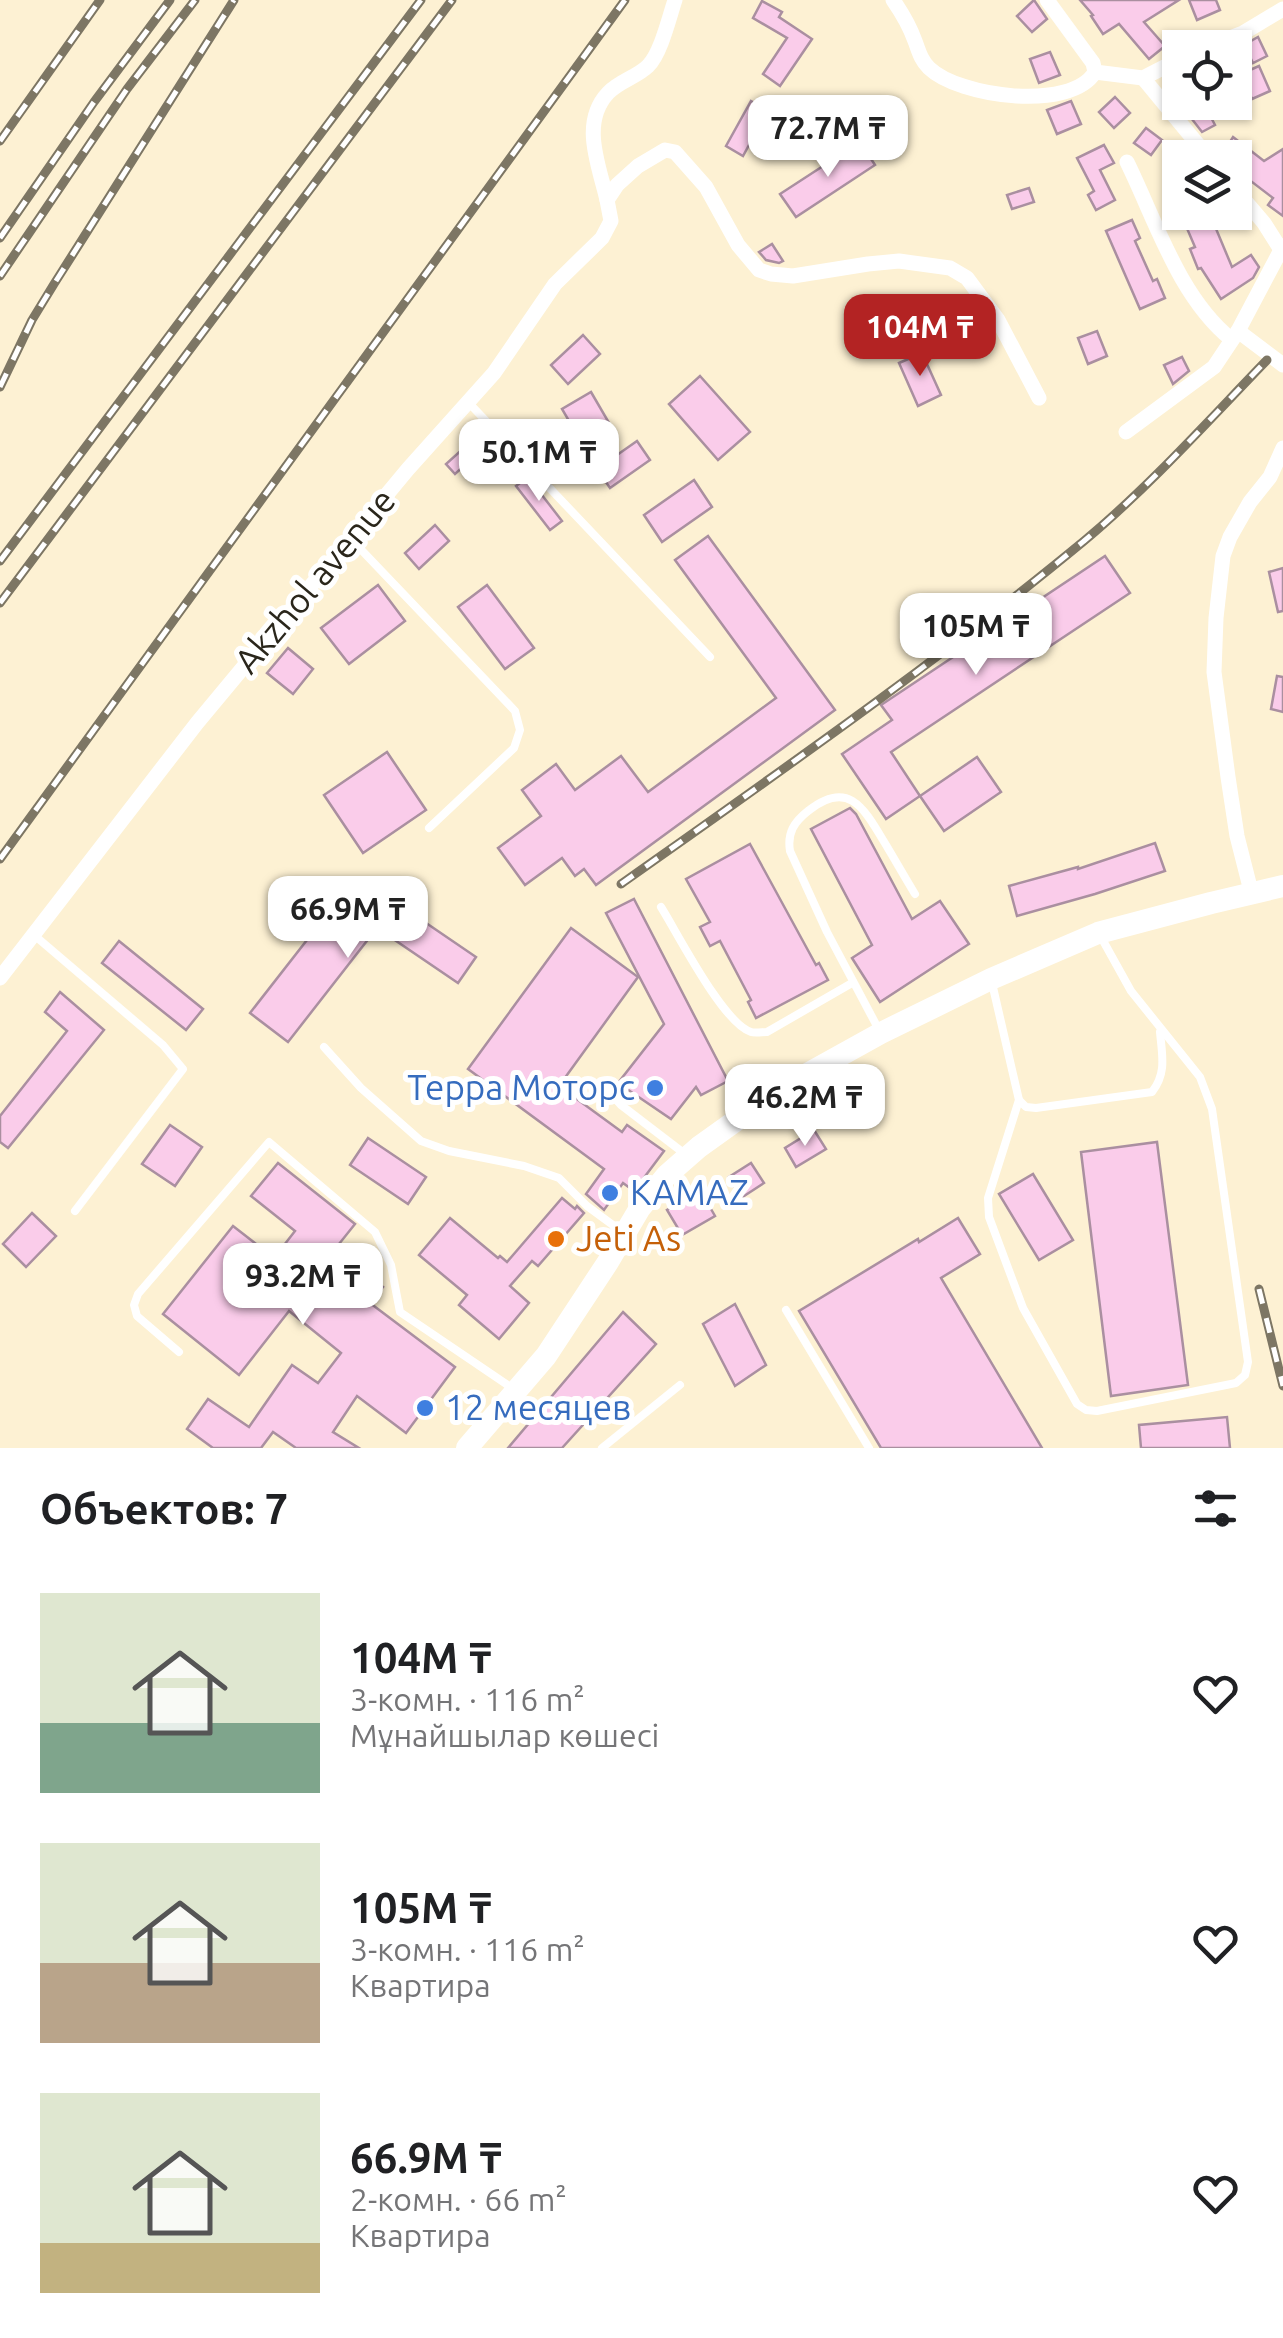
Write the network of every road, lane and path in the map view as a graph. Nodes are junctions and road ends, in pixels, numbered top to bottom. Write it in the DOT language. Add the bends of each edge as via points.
graph roads {
  1 [pos="675,0"];
  2 [pos="894,0"];
  3 [pos="1047,0"];
  4 [pos="1283,9"];
  5 [pos="1248,30"];
  6 [pos="1162,68"];
  7 [pos="1095,72"];
  8 [pos="1143,78"];
  9 [pos="1194,140"];
  10 [pos="1127,162"];
  11 [pos="607,200"];
  12 [pos="1252,209"];
  13 [pos="1282,248"];
  14 [pos="1235,335"];
  15 [pos="1283,365"];
  16 [pos="1039,398"];
  17 [pos="468,402"];
  18 [pos="1126,432"];
  19 [pos="1283,448"];
  20 [pos="350,538"];
  21 [pos="710,657"];
  22 [pos="429,828"];
  23 [pos="1273,892"];
  24 [pos="914,894"];
  25 [pos="661,906"];
  26 [pos="1098,933"];
  27 [pos="34,935"];
  28 [pos="0,978"];
  29 [pos="991,978"];
  30 [pos="852,984"];
  31 [pos="1160,1028"];
  32 [pos="881,1034"];
  33 [pos="324,1047"];
  34 [pos="605,1087"];
  35 [pos="1019,1100"];
  36 [pos="688,1156"];
  37 [pos="75,1212"];
  38 [pos="624,1234"];
  39 [pos="786,1310"];
  40 [pos="179,1352"];
  41 [pos="680,1386"];
  42 [pos="516,1390"];
  43 [pos="467,1448"];
  44 [pos="602,1448"];
  45 [pos="869,1448"];
  1 -- 11 [label="street" via="647,67 607,94 596,114 592,137"];
  2 -- 7 [label="street" via="920,58 948,80 1012,97 1069,90"];
  3 -- 7 [label="street"];
  4 -- 5 [label="street"];
  6 -- 8 [label="street"];
  7 -- 8 [label="street"];
  8 -- 9 [label="street"];
  10 -- 14 [label="street" via="1184,282 1216,326"];
  11 -- 16 [label="street, Akzhol avenue" via="638,166 665,150 675,152 706,187 759,270 814,274 899,262 950,268 967,278 998,320"];
  11 -- 17 [label="street, Akzhol avenue" via="611,221 602,238 555,284"];
  12 -- 13 [label="street"];
  13 -- 14 [label="street"];
  14 -- 15 [label="street"];
  14 -- 18 [label="street" via="1214,367"];
  17 -- 20 [label="street, Akzhol avenue"];
  17 -- 21 [label="lane"];
  19 -- 23 [label="street" via="1223,556 1214,672 1236,836"];
  20 -- 22 [label="lane" via="516,710 520,730 514,748"];
  20 -- 27 [label="street, Akzhol avenue"];
  23 -- 26 [label="main road"];
  24 -- 30 [label="lane" via="866,810 851,799 823,799 791,829 790,850"];
  25 -- 30 [label="lane" via="724,1010 752,1032 767,1032"];
  26 -- 29 [label="main road"];
  26 -- 31 [label="lane"];
  27 -- 28 [label="street, Akzhol avenue"];
  27 -- 37 [label="lane" via="163,1045 182,1069"];
  29 -- 32 [label="main road"];
  29 -- 35 [label="lane"];
  30 -- 32 [label="lane"];
  31 -- 35 [label="lane" via="1163,1071 1152,1092 1036,1108"];
  31 -- 35 [label="lane" via="1200,1078 1212,1109 1248,1362 1236,1383 1097,1412 1078,1404 1023,1308 990,1216 988,1198"];
  32 -- 36 [label="main road" via="780,1089"];
  33 -- 38 [label="lane" via="421,1141 559,1178"];
  34 -- 36 [label="lane"];
  36 -- 38 [label="main road"];
  38 -- 42 [label="main road" via="546,1356"];
  39 -- 45 [label="lane"];
  40 -- 42 [label="lane" via="137,1316 138,1294 269,1142 375,1232 391,1264 400,1312"];
  41 -- 44 [label="lane"];
  42 -- 43 [label="main road"];
}
